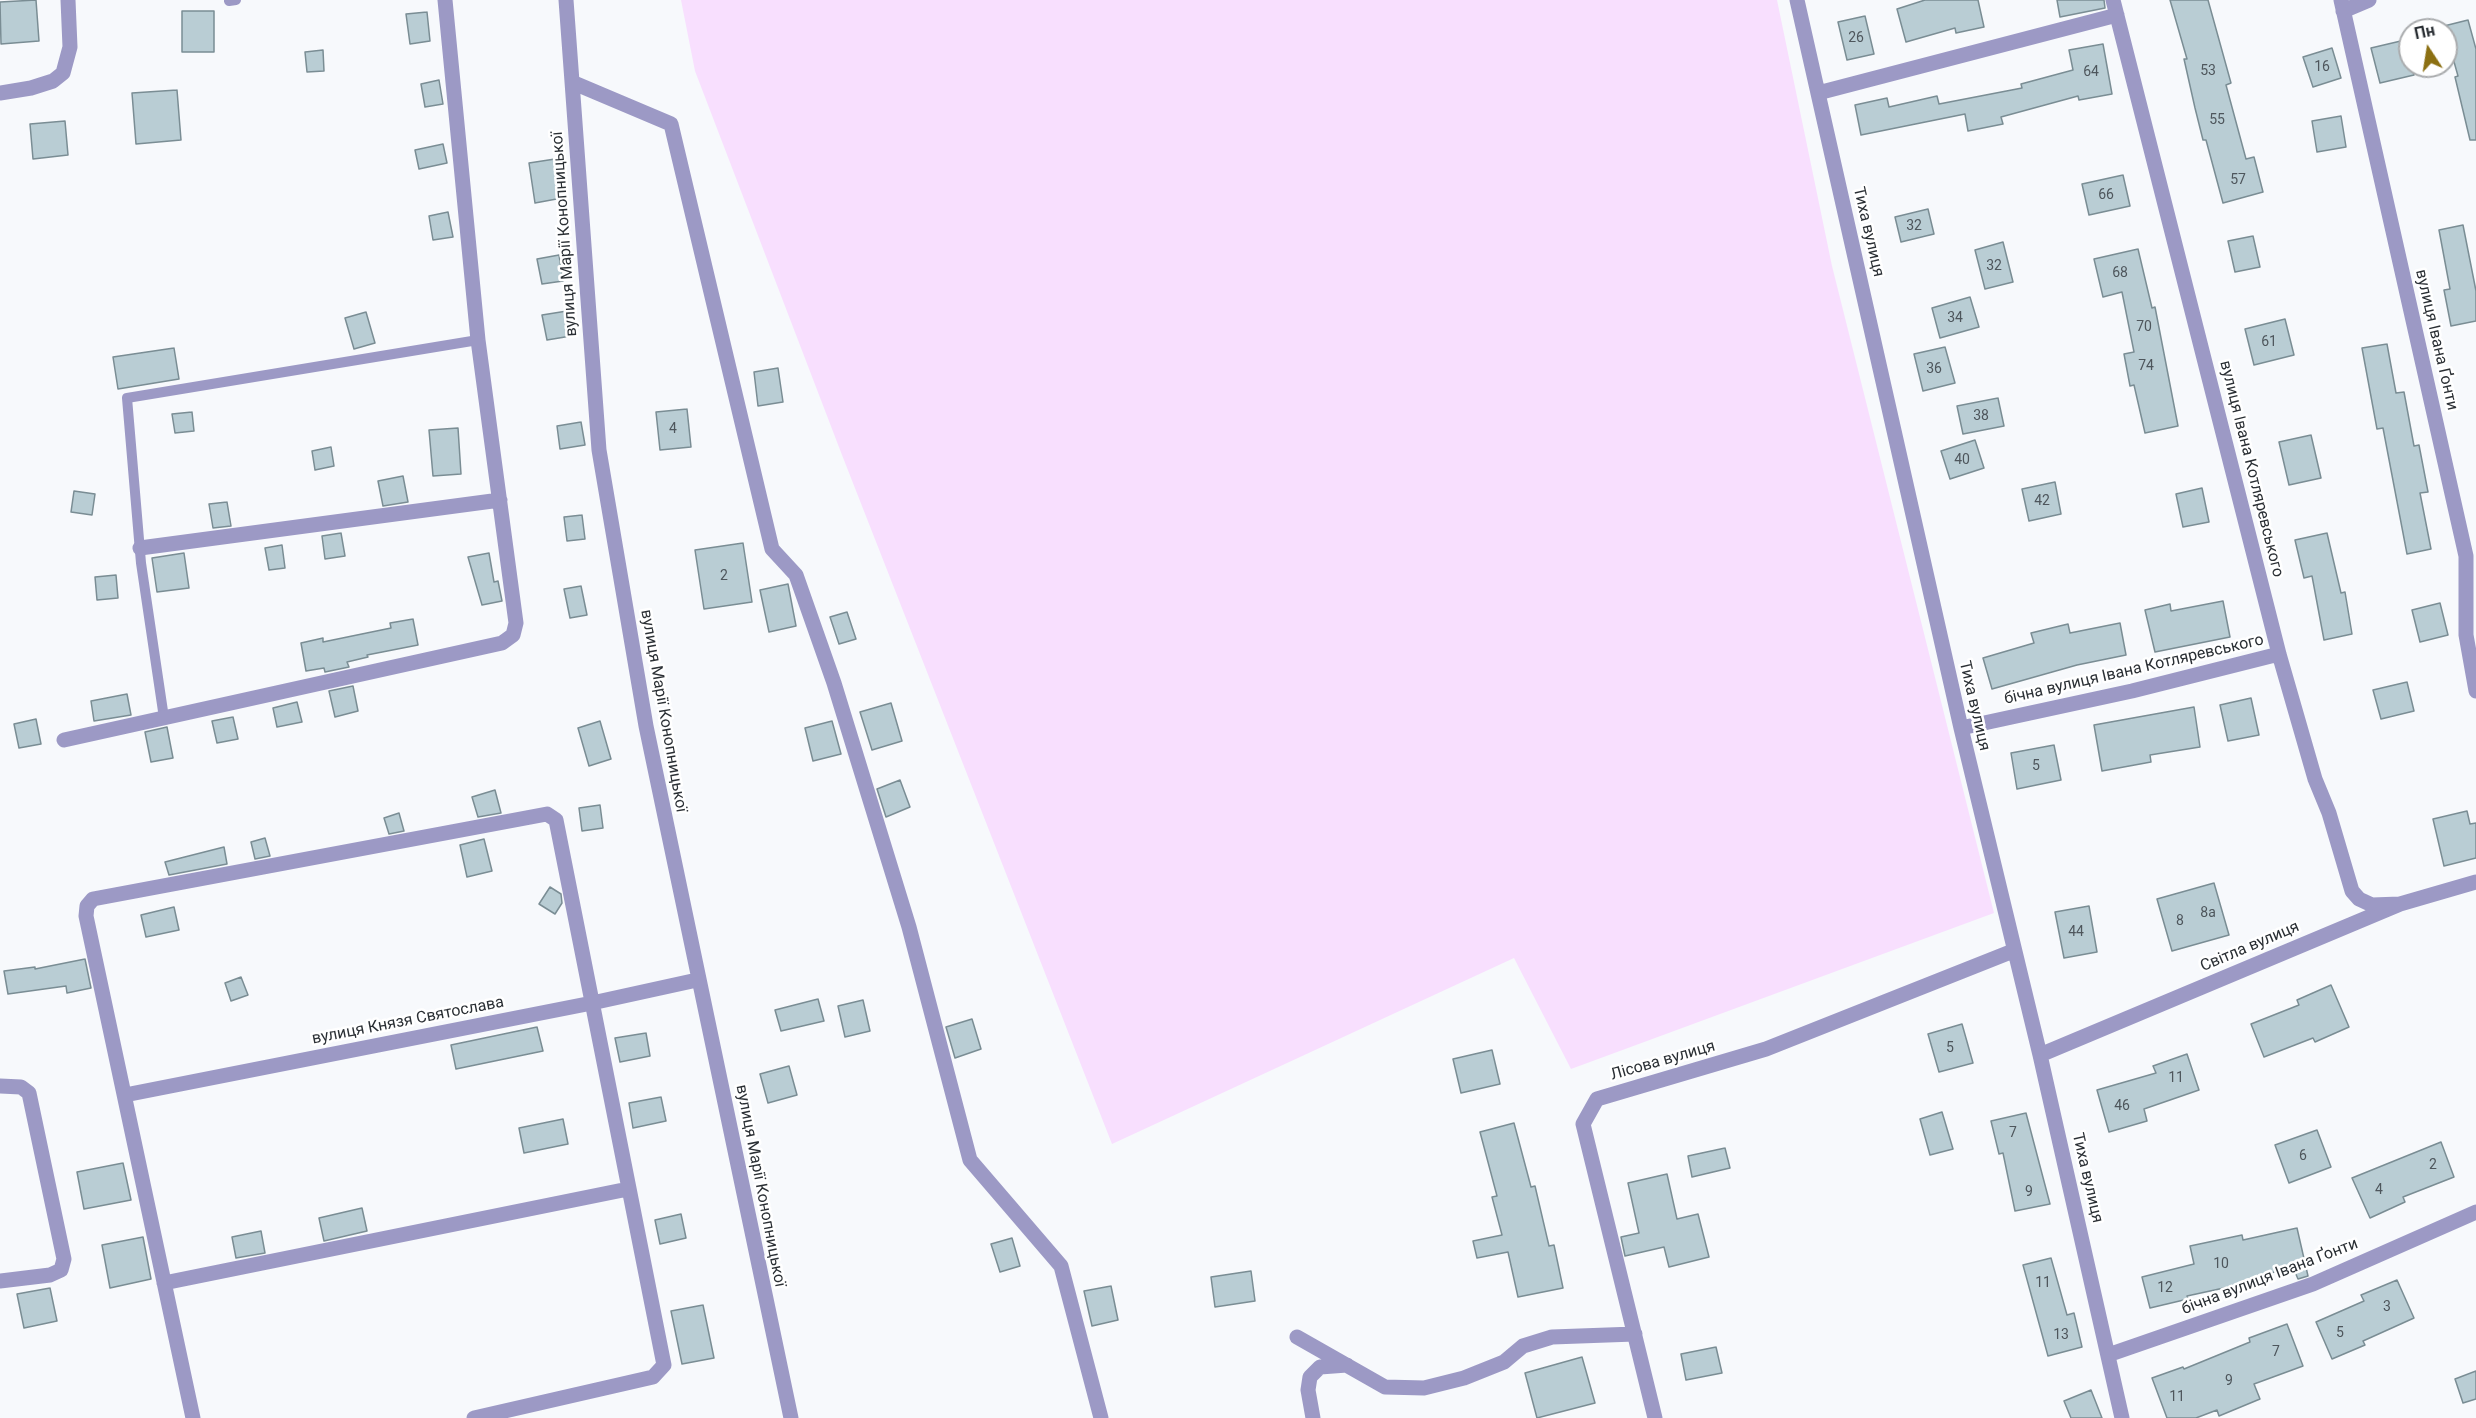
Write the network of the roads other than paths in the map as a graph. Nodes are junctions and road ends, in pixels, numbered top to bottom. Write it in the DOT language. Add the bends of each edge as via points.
graph roads {
  1 [pos="68,0"];
  2 [pos="445,0"];
  3 [pos="566,0"];
  4 [pos="1797,0"];
  5 [pos="2369,0"];
  6 [pos="2342,6"];
  7 [pos="2115,8"];
  8 [pos="574,83"];
  9 [pos="0,93"];
  10 [pos="1818,93"];
  11 [pos="478,340"];
  12 [pos="500,500"];
  13 [pos="140,548"];
  14 [pos="2279,654"];
  15 [pos="2476,691"];
  16 [pos="164,718"];
  17 [pos="1961,728"];
  18 [pos="64,740"];
  19 [pos="2476,882"];
  20 [pos="2400,904"];
  21 [pos="2013,951"];
  22 [pos="697,980"];
  23 [pos="592,1003"];
  24 [pos="2040,1055"];
  25 [pos="0,1086"];
  26 [pos="125,1095"];
  27 [pos="628,1189"];
  28 [pos="2476,1212"];
  29 [pos="0,1281"];
  30 [pos="164,1283"];
  31 [pos="1635,1334"];
  32 [pos="1297,1337"];
  33 [pos="2108,1355"];
  34 [pos="1347,1365"];
  35 [pos="193,1418"];
  36 [pos="474,1418"];
  37 [pos="790,1418"];
  38 [pos="1101,1418"];
  39 [pos="1313,1418"];
  40 [pos="1655,1418"];
  41 [pos="2122,1418"];
  1 -- 9 [label="street" via="70,47 63,73 31,88"];
  2 -- 11 [label="street"];
  3 -- 8 [label="street, вулиця Марії Конопницької"];
  4 -- 10 [label="street, Тиха вулиця"];
  5 -- 6 [label="street"];
  6 -- 15 [label="street, вулиця Івана Ґонти" via="2466,556 2466,635"];
  7 -- 10 [label="street"];
  7 -- 14 [label="street, вулиця Івана Котляревського"];
  8 -- 22 [label="street, вулиця Марії Конопницької" via="599,450 646,726"];
  8 -- 38 [label="street" via="671,124 772,549 796,575 834,683 909,927 970,1160 1061,1266"];
  10 -- 17 [label="street, Тиха вулиця"];
  11 -- 12 [label="street"];
  11 -- 13 [label="lane" via="127,398"];
  12 -- 13 [label="street"];
  12 -- 16 [label="street" via="516,623 507,640"];
  13 -- 16 [label="lane"];
  14 -- 17 [label="street, бічна вулиця Івана Котляревського"];
  14 -- 20 [label="street, вулиця Івана Котляревського" via="2352,891 2372,905"];
  16 -- 18 [label="street"];
  17 -- 21 [label="street, Тиха вулиця"];
  19 -- 20 [label="street, Світла вулиця"];
  20 -- 24 [label="street, Світла вулиця"];
  21 -- 24 [label="street, Тиха вулиця"];
  21 -- 31 [label="street, Лісова вулиця" via="1766,1049 1597,1099 1583,1124"];
  22 -- 23 [label="street, вулиця Князя Святослава"];
  22 -- 37 [label="street, вулиця Марії Конопницької"];
  23 -- 26 [label="street, вулиця Князя Святослава"];
  23 -- 26 [label="street" via="556,820 547,814 93,899 86,916"];
  23 -- 27 [label="street"];
  24 -- 33 [label="street, Тиха вулиця"];
  25 -- 29 [label="street" via="21,1087 29,1093 64,1259 61,1270 50,1275"];
  26 -- 30 [label="street"];
  27 -- 30 [label="street"];
  27 -- 36 [label="street" via="664,1365 660,1372 653,1377"];
  28 -- 33 [label="street, бічна вулиця Івана Ґонти" via="2313,1284"];
  30 -- 35 [label="street"];
  31 -- 34 [label="street" via="1552,1337 1523,1346 1504,1362 1464,1378 1424,1388 1385,1387"];
  31 -- 40 [label="street, Лісова вулиця"];
  32 -- 34 [label="street"];
  33 -- 41 [label="street, Тиха вулиця"];
  34 -- 39 [label="street" via="1320,1367 1310,1377"];
}
